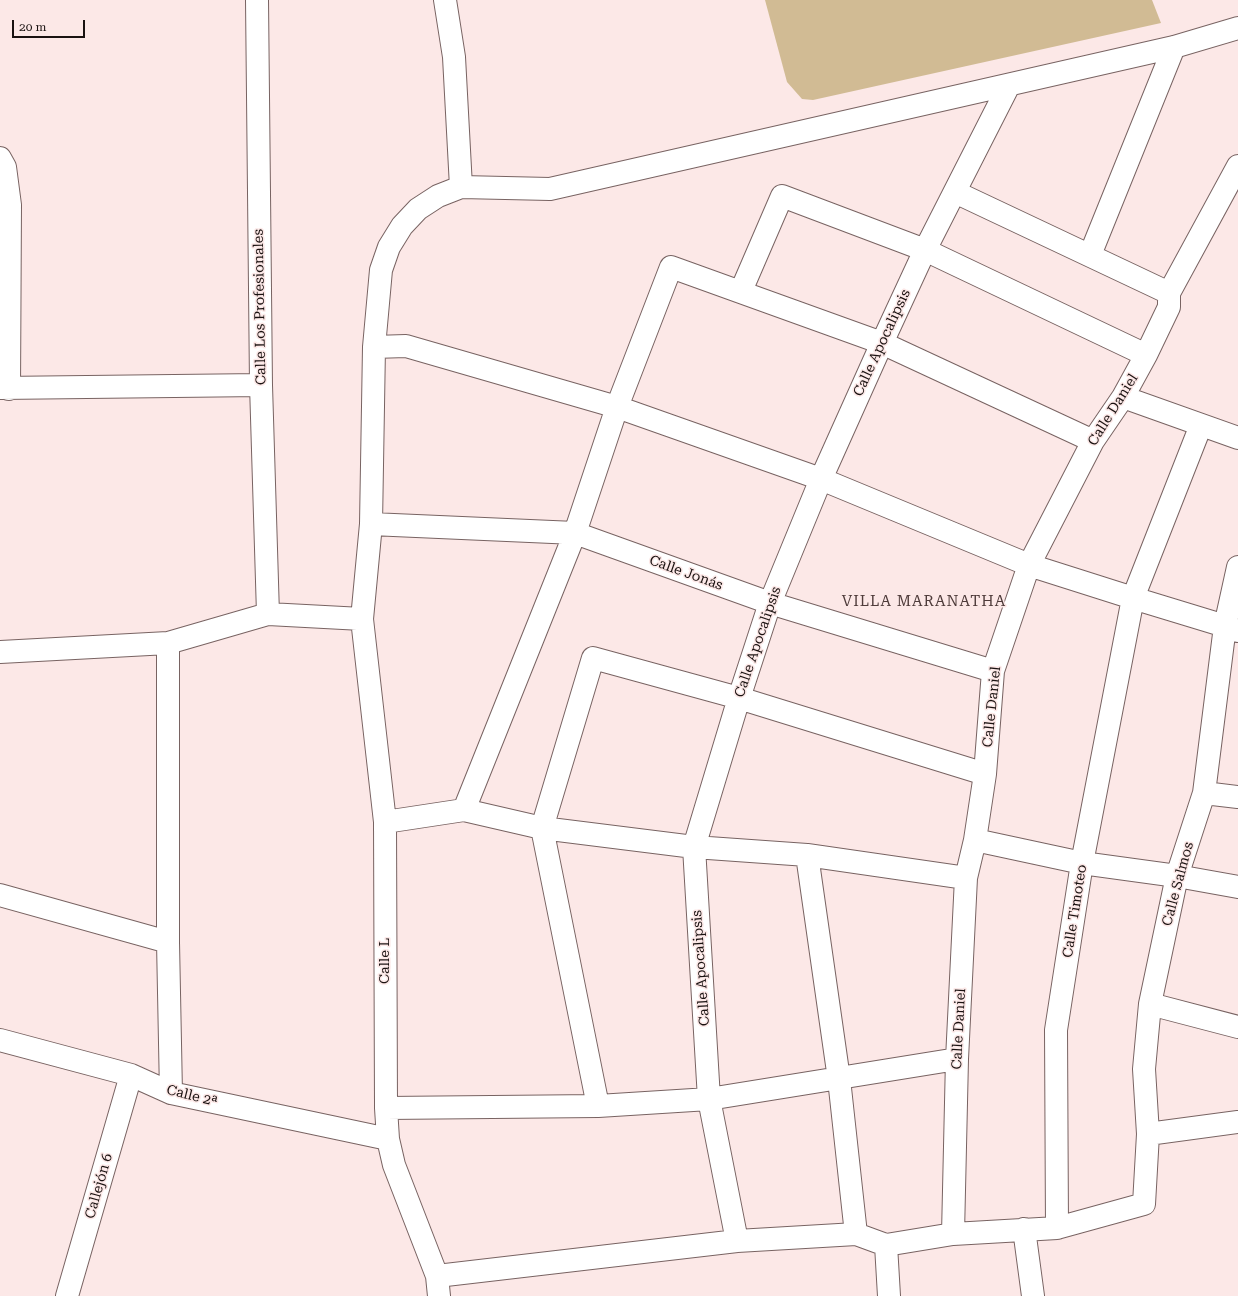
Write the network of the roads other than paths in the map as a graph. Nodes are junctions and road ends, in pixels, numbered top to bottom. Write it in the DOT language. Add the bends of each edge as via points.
graph roads {
  1 [pos="257,0"];
  2 [pos="445,0"];
  3 [pos="1238,28"];
  4 [pos="1174,47"];
  5 [pos="1009,85"];
  6 [pos="0,158"];
  7 [pos="1238,166"];
  8 [pos="460,187"];
  9 [pos="955,192"];
  10 [pos="925,250"];
  11 [pos="1090,255"];
  12 [pos="741,291"];
  13 [pos="1169,292"];
  14 [pos="882,343"];
  15 [pos="374,347"];
  16 [pos="1146,355"];
  17 [pos="261,385"];
  18 [pos="4,388"];
  19 [pos="1123,397"];
  20 [pos="617,407"];
  21 [pos="1201,425"];
  22 [pos="1238,438"];
  23 [pos="1093,442"];
  24 [pos="821,479"];
  25 [pos="371,524"];
  26 [pos="575,533"];
  27 [pos="1029,564"];
  28 [pos="1238,567"];
  29 [pos="1132,598"];
  30 [pos="770,603"];
  31 [pos="268,614"];
  32 [pos="362,619"];
  33 [pos="1232,628"];
  34 [pos="168,643"];
  35 [pos="0,652"];
  36 [pos="993,672"];
  37 [pos="739,698"];
  38 [pos="985,774"];
  39 [pos="1204,792"];
  40 [pos="1238,797"];
  41 [pos="464,810"];
  42 [pos="385,822"];
  43 [pos="542,828"];
  44 [pos="975,840"];
  45 [pos="694,847"];
  46 [pos="807,855"];
  47 [pos="1082,863"];
  48 [pos="1177,876"];
  49 [pos="966,878"];
  50 [pos="1238,887"];
  51 [pos="0,895"];
  52 [pos="168,942"];
  53 [pos="1150,1004"];
  54 [pos="1238,1027"];
  55 [pos="0,1040"];
  56 [pos="957,1059"];
  57 [pos="131,1075"];
  58 [pos="839,1079"];
  59 [pos="171,1093"];
  60 [pos="709,1099"];
  61 [pos="598,1106"];
  62 [pos="386,1108"];
  63 [pos="1238,1122"];
  64 [pos="1148,1134"];
  65 [pos="388,1139"];
  66 [pos="1057,1228"];
  67 [pos="1024,1230"];
  68 [pos="856,1234"];
  69 [pos="953,1234"];
  70 [pos="737,1241"];
  71 [pos="886,1245"];
  72 [pos="438,1286"];
  73 [pos="67,1296"];
  74 [pos="890,1296"];
  75 [pos="1033,1296"];
  1 -- 17 [label="street, Calle Los Profesionales"];
  2 -- 8 [label="street" via="454,57"];
  3 -- 4 [label="street"];
  4 -- 5 [label="street"];
  4 -- 11 [label="street"];
  5 -- 8 [label="street" via="550,190"];
  5 -- 9 [label="street, Calle Apocalipsis"];
  6 -- 18 [label="street" via="5,167 10,205"];
  7 -- 13 [label="street, Calle Daniel"];
  8 -- 15 [label="street, Calle L" via="438,196 418,209 402,226 389,247 381,270"];
  9 -- 10 [label="street, Calle Apocalipsis"];
  9 -- 11 [label="street"];
  10 -- 12 [label="street" via="782,196"];
  10 -- 14 [label="street, Calle Apocalipsis"];
  10 -- 16 [label="street"];
  11 -- 13 [label="street"];
  12 -- 14 [label="street"];
  12 -- 20 [label="street" via="671,266"];
  13 -- 16 [label="street, Calle Daniel" via="1169,307"];
  14 -- 23 [label="street"];
  14 -- 24 [label="street, Calle Apocalipsis"];
  15 -- 20 [label="street" via="406,346"];
  15 -- 25 [label="street, Calle L"];
  16 -- 19 [label="street, Calle Daniel"];
  17 -- 18 [label="street"];
  17 -- 31 [label="street, Calle Los Profesionales"];
  19 -- 21 [label="street"];
  19 -- 23 [label="street, Calle Daniel"];
  20 -- 24 [label="street"];
  20 -- 26 [label="street"];
  21 -- 22 [label="street"];
  21 -- 29 [label="street, Calle Timoteo"];
  23 -- 27 [label="street, Calle Daniel"];
  24 -- 27 [label="street"];
  24 -- 30 [label="street, Calle Apocalipsis"];
  25 -- 26 [label="street, Calle Jonás"];
  25 -- 32 [label="street, Calle L"];
  26 -- 30 [label="street, Calle Jonás"];
  26 -- 41 [label="street"];
  27 -- 29 [label="street"];
  27 -- 36 [label="street, Calle Daniel"];
  28 -- 33 [label="street, Calle Salmos"];
  29 -- 33 [label="street"];
  29 -- 47 [label="street, Calle Timoteo"];
  30 -- 36 [label="street, Calle Jonás"];
  30 -- 37 [label="street, Calle Apocalipsis"];
  31 -- 32 [label="street"];
  31 -- 34 [label="street"];
  32 -- 42 [label="street, Calle L"];
  33 -- 39 [label="street, Calle Salmos"];
  34 -- 35 [label="street"];
  34 -- 52 [label="street"];
  36 -- 38 [label="street, Calle Daniel"];
  37 -- 38 [label="street"];
  37 -- 43 [label="street" via="594,658"];
  37 -- 45 [label="street, Calle Apocalipsis"];
  38 -- 44 [label="street, Calle Daniel"];
  39 -- 40 [label="street"];
  39 -- 48 [label="street, Calle Salmos"];
  41 -- 42 [label="street"];
  41 -- 43 [label="street"];
  42 -- 62 [label="street, Calle L"];
  43 -- 45 [label="street"];
  43 -- 61 [label="street"];
  44 -- 47 [label="street"];
  44 -- 49 [label="street, Calle Daniel"];
  45 -- 46 [label="street"];
  45 -- 60 [label="street, Calle Apocalipsis"];
  46 -- 49 [label="street"];
  46 -- 58 [label="street"];
  47 -- 48 [label="street"];
  47 -- 66 [label="street, Calle Timoteo" via="1056,1030"];
  48 -- 50 [label="street"];
  48 -- 53 [label="street, Calle Salmos"];
  49 -- 56 [label="street, Calle Daniel"];
  51 -- 52 [label="street"];
  52 -- 59 [label="street"];
  53 -- 54 [label="street"];
  53 -- 64 [label="street, Calle Salmos" via="1144,1069"];
  55 -- 57 [label="street, Calle 2ª"];
  56 -- 58 [label="street"];
  56 -- 69 [label="street, Calle Daniel"];
  57 -- 59 [label="street, Calle 2ª"];
  57 -- 73 [label="street, Callejón 6"];
  58 -- 60 [label="street"];
  58 -- 68 [label="street"];
  59 -- 65 [label="street, Calle 2ª"];
  60 -- 61 [label="street"];
  60 -- 70 [label="street, Calle Apocalipsis"];
  61 -- 62 [label="street"];
  62 -- 65 [label="street, Calle L"];
  63 -- 64 [label="street"];
  64 -- 66 [label="street, Calle Salmos" via="1144,1204"];
  65 -- 72 [label="street, Calle L" via="394,1165"];
  66 -- 67 [label="street"];
  67 -- 69 [label="street"];
  67 -- 75 [label="street"];
  68 -- 70 [label="street"];
  68 -- 71 [label="street"];
  69 -- 71 [label="street"];
  70 -- 72 [label="street"];
  71 -- 74 [label="street"];
}
